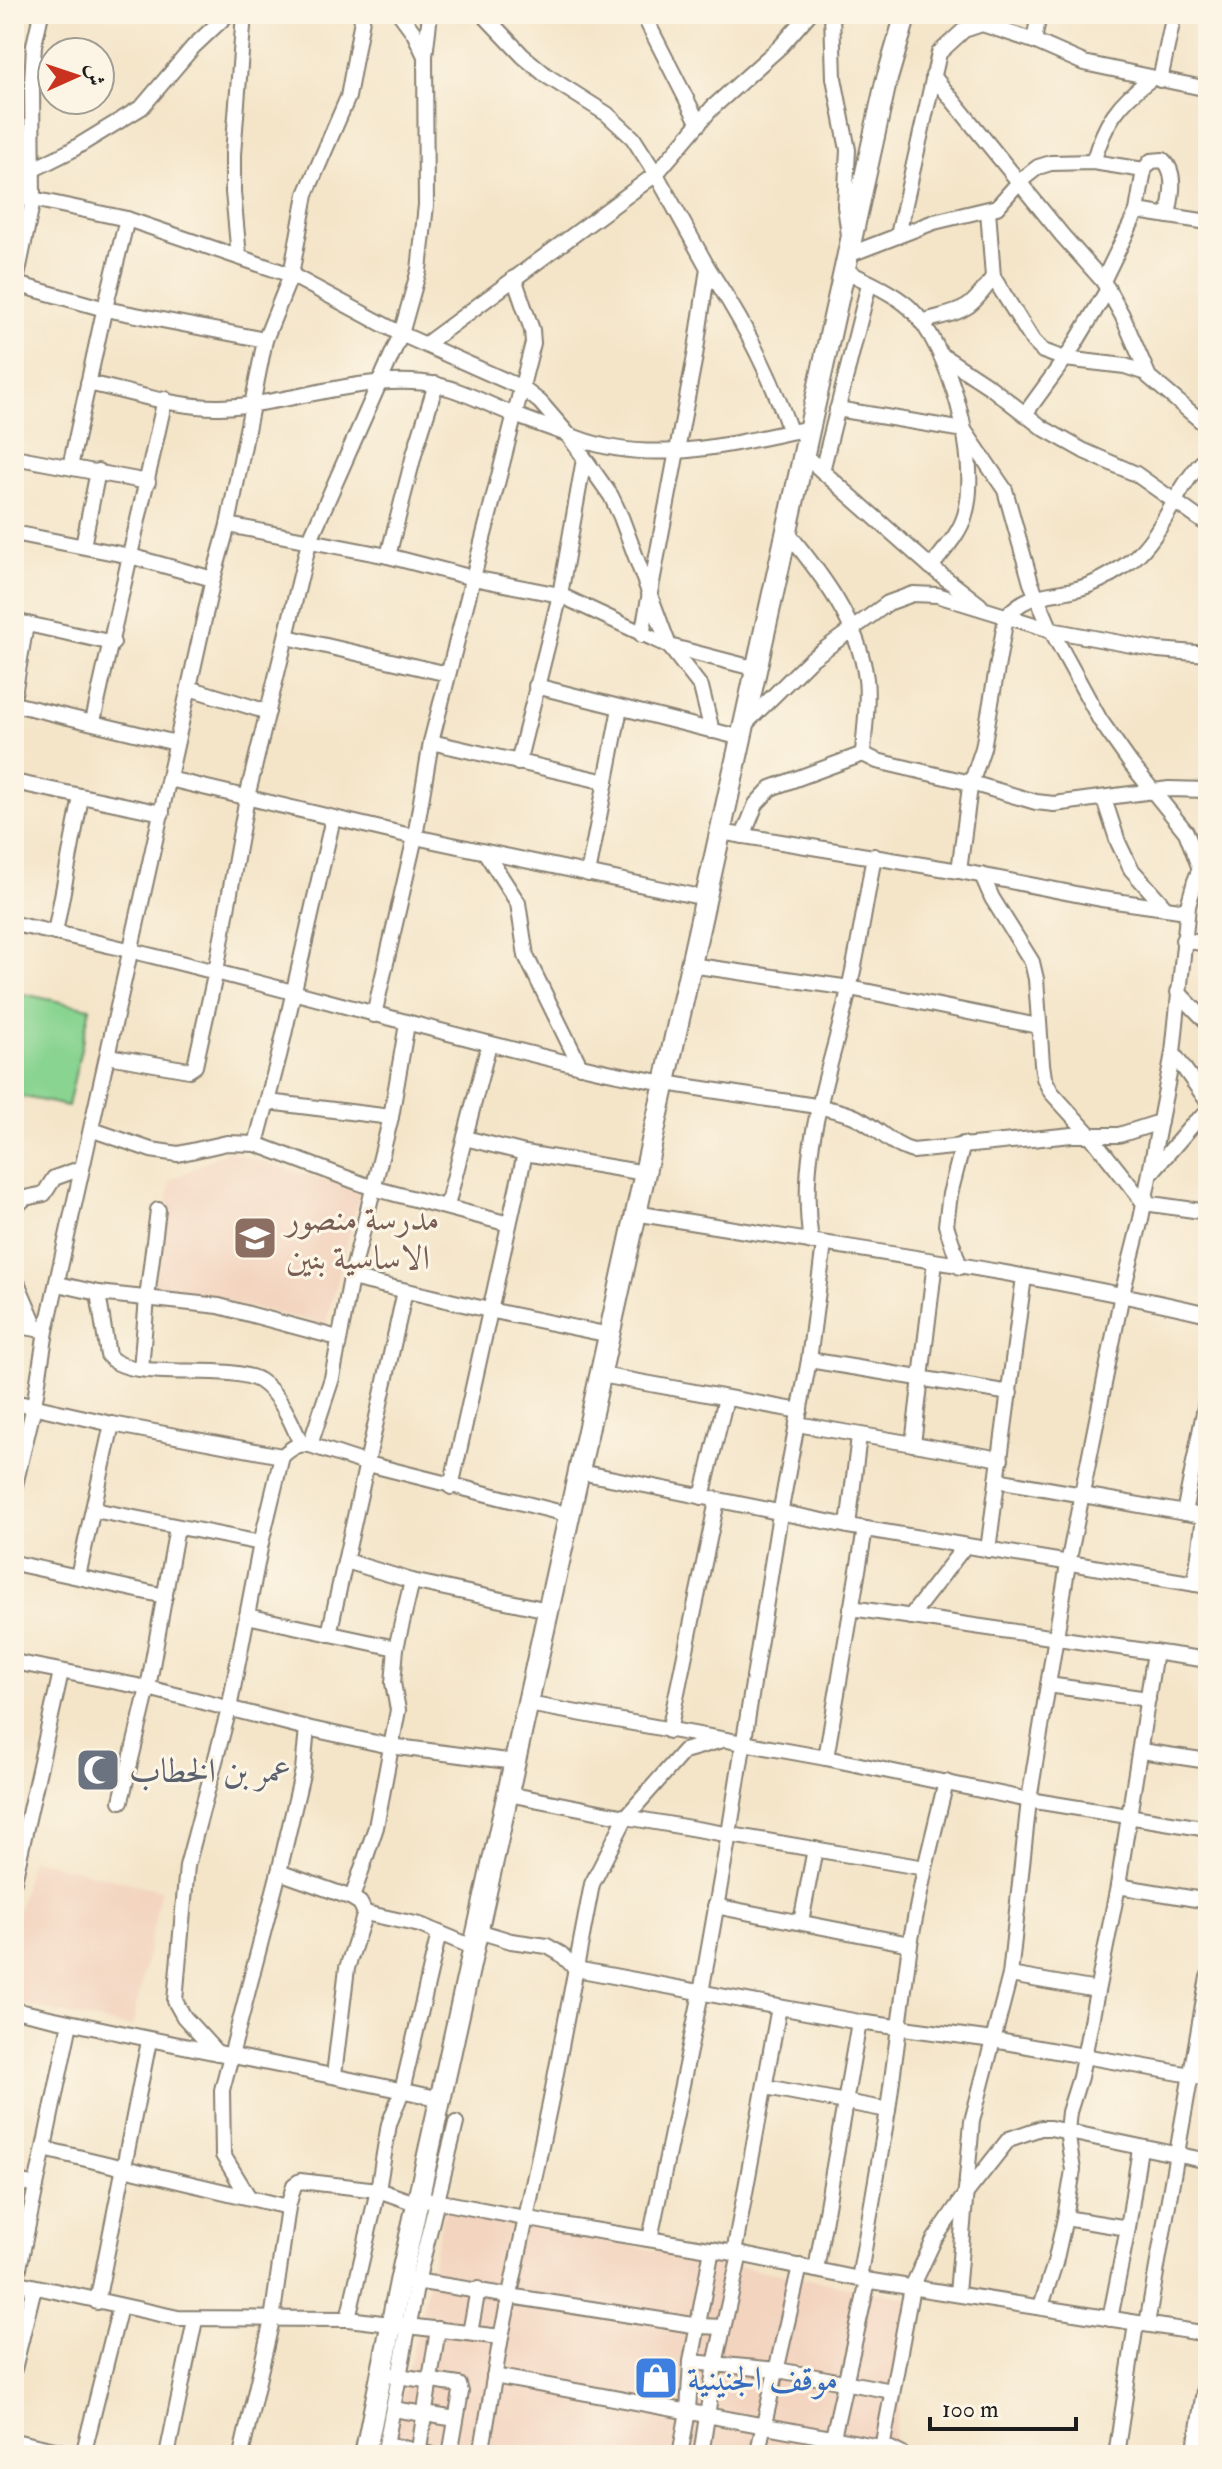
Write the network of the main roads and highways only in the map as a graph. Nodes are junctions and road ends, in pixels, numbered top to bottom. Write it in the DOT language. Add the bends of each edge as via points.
graph roads {
  1 [pos="906,14"];
  2 [pos="365,2455"];
  1 -- 2 [label="highway" via="800,430 804,455 476,1940 391,2375"];
}
